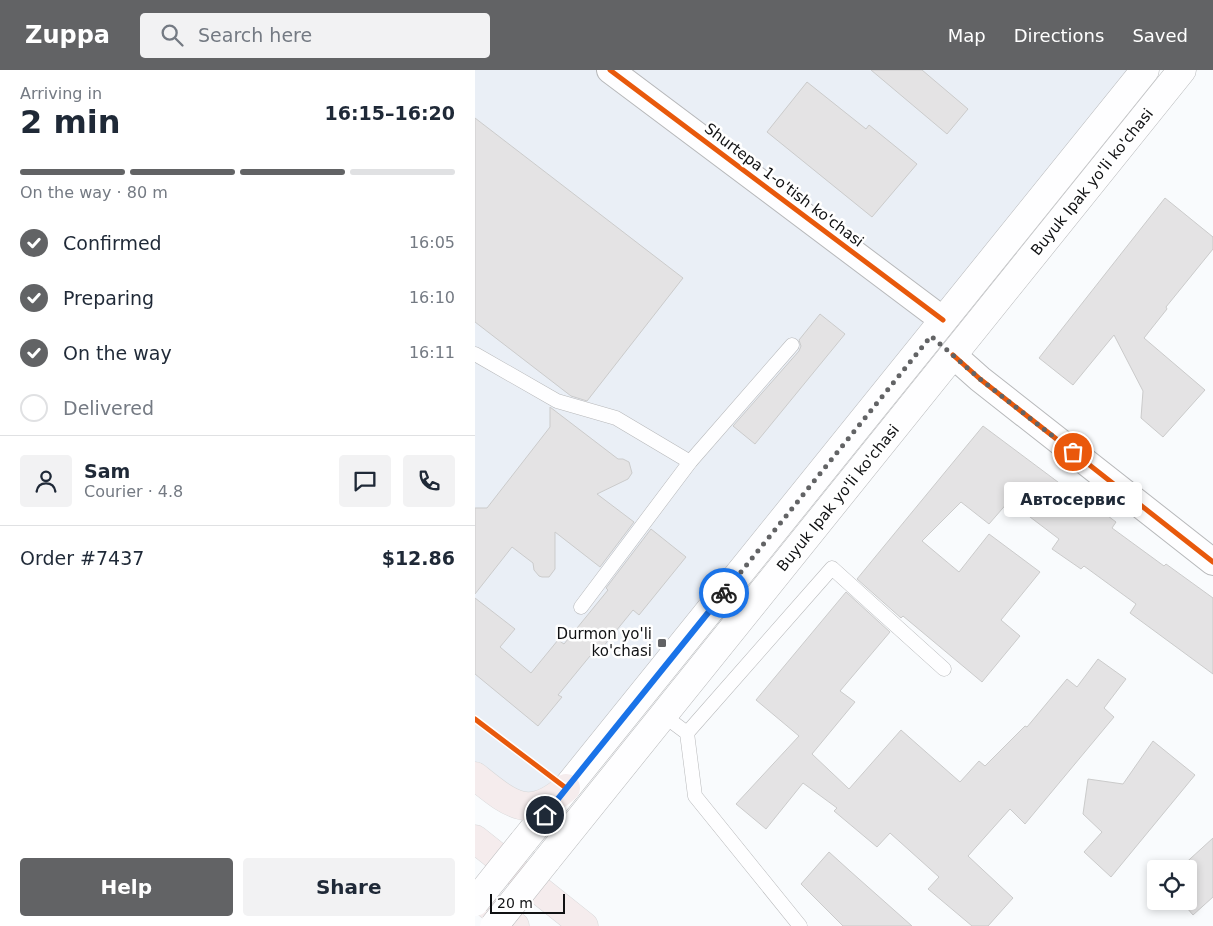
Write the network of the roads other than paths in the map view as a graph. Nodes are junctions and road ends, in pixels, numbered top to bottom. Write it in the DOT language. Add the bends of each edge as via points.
graph roads {
  1 [pos="610,70"];
  2 [pos="1145,70"];
  3 [pos="1182,70"];
  4 [pos="937,328"];
  5 [pos="792,345"];
  6 [pos="959,346"];
  7 [pos="475,354"];
  8 [pos="690,462"];
  9 [pos="1213,562"];
  10 [pos="581,607"];
  11 [pos="944,669"];
  12 [pos="663,715"];
  13 [pos="687,733"];
  14 [pos="475,776"];
  15 [pos="566,788"];
  16 [pos="475,839"];
  17 [pos="475,894"];
  18 [pos="475,902"];
  19 [pos="493,926"];
  20 [pos="515,926"];
  21 [pos="584,926"];
  22 [pos="800,926"];
  1 -- 4 [label="street, Shurtepa 1-o'tish ko'chasi"];
  2 -- 4 [label="main road, Buyuk Ipak yo'li ko'chasi"];
  3 -- 6 [label="main road, Buyuk Ipak yo'li ko'chasi"];
  4 -- 6 [label="main road"];
  4 -- 15 [label="main road, Buyuk Ipak yo'li ko'chasi"];
  5 -- 8 [label="lane"];
  6 -- 9 [label="street" via="980,379"];
  6 -- 12 [label="main road, Buyuk Ipak yo'li ko'chasi"];
  7 -- 8 [label="lane" via="557,401 616,418"];
  8 -- 10 [label="lane"];
  11 -- 13 [label="lane" via="832,568"];
  12 -- 13 [label="lane"];
  12 -- 19 [label="main road, Buyuk Ipak yo'li ko'chasi, bridge"];
  13 -- 22 [label="lane" via="695,796"];
  14 -- 15 [label="main road" via="503,799 526,807 543,804"];
  15 -- 18 [label="main road, Buyuk Ipak yo'li ko'chasi, bridge"];
  16 -- 21 [label="main road"];
  17 -- 20 [label="main road"];
}
